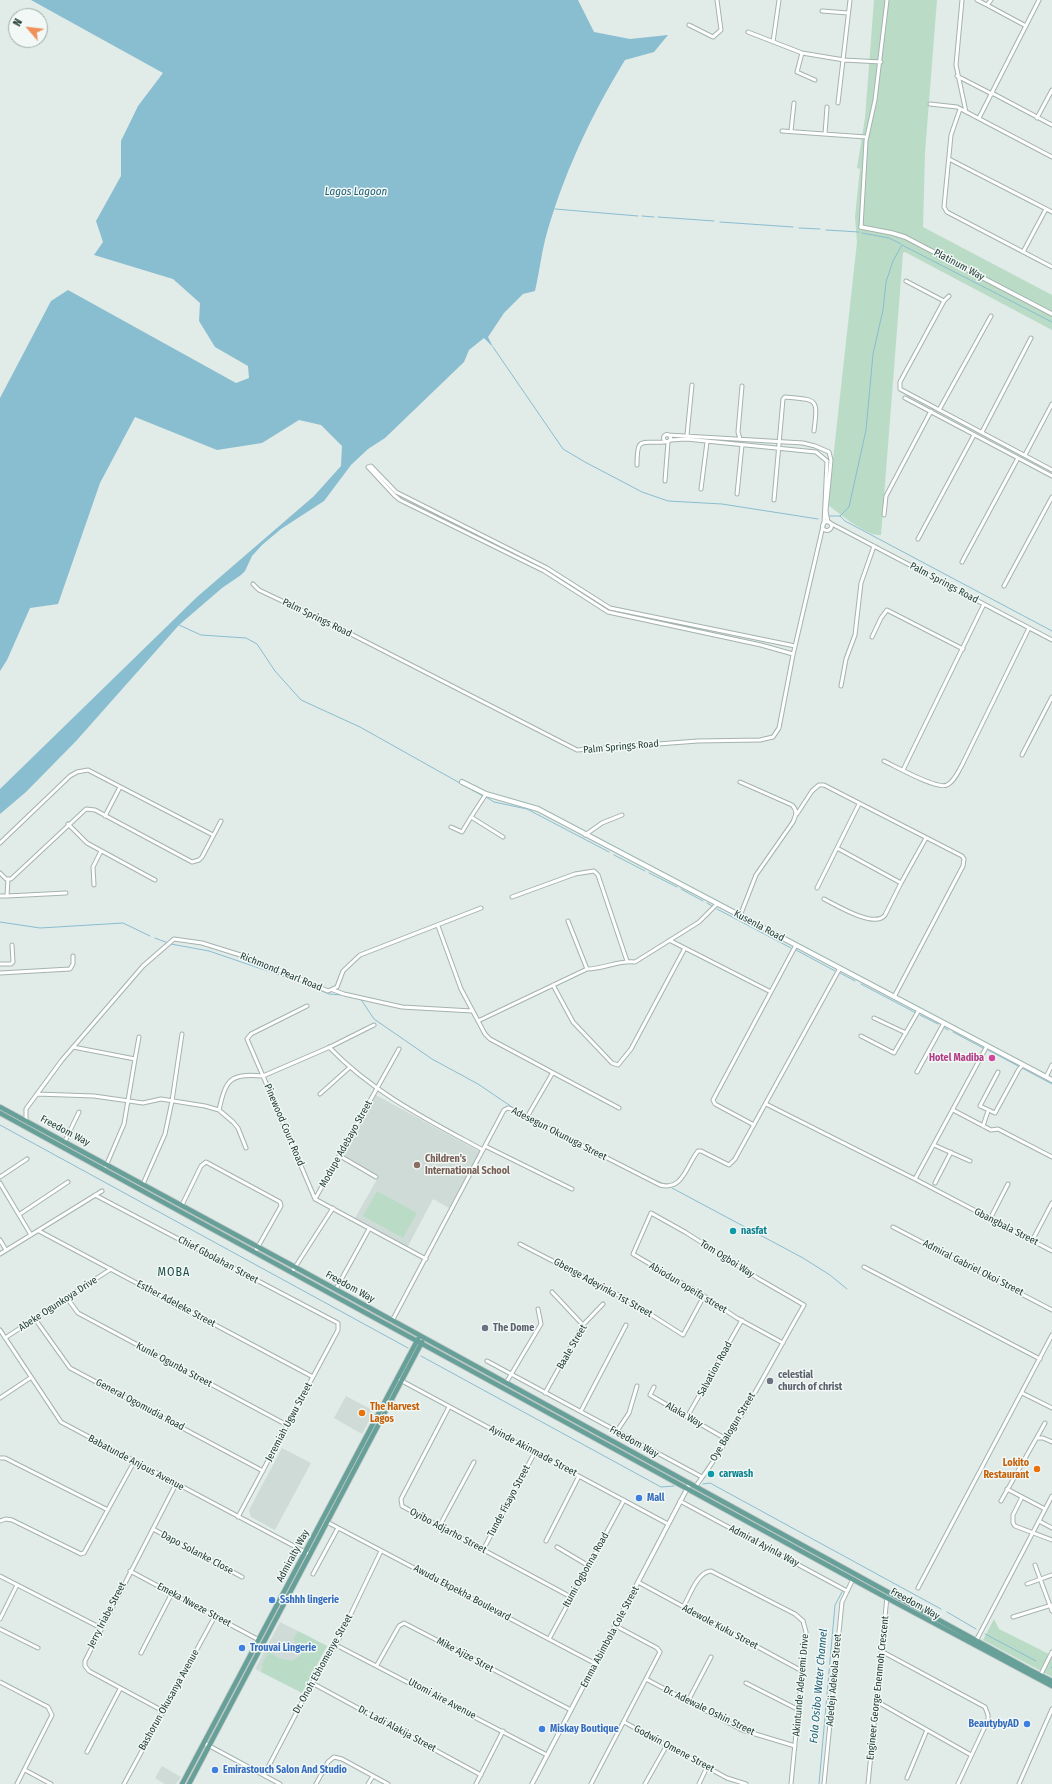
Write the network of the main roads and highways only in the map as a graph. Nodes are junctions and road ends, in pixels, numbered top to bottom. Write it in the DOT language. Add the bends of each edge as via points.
graph roads {
  1 [pos="462,782"];
  2 [pos="1052,1080"];
  3 [pos="0,1107"];
  4 [pos="0,1113"];
  5 [pos="422,1337"];
  6 [pos="419,1343"];
  7 [pos="400,1380"];
  8 [pos="308,1554"];
  9 [pos="1052,1681"];
  10 [pos="1052,1686"];
  11 [pos="192,1766"];
  12 [pos="197,1768"];
  13 [pos="182,1784"];
  14 [pos="189,1784"];
  1 -- 2 [label="main road, Kusenla Road" via="484,796 527,805 611,847"];
  3 -- 5 [label="main road, Freedom Way"];
  4 -- 6 [label="main road, Freedom Way"];
  5 -- 6 [label="main road, Admiralty Way"];
  5 -- 9 [label="main road, Freedom Way"];
  6 -- 7 [label="main road, Admiralty Way"];
  6 -- 10 [label="main road, Freedom Way"];
  7 -- 8 [label="main road, Admiralty Way"];
  7 -- 8 [label="main road, Admiralty Way"];
  8 -- 11 [label="main road, Admiralty Way"];
  8 -- 12 [label="main road, Admiralty Way"];
  11 -- 12 [label="main road"];
  11 -- 13 [label="main road, Admiralty Way"];
  12 -- 14 [label="main road, Admiralty Way"];
}
